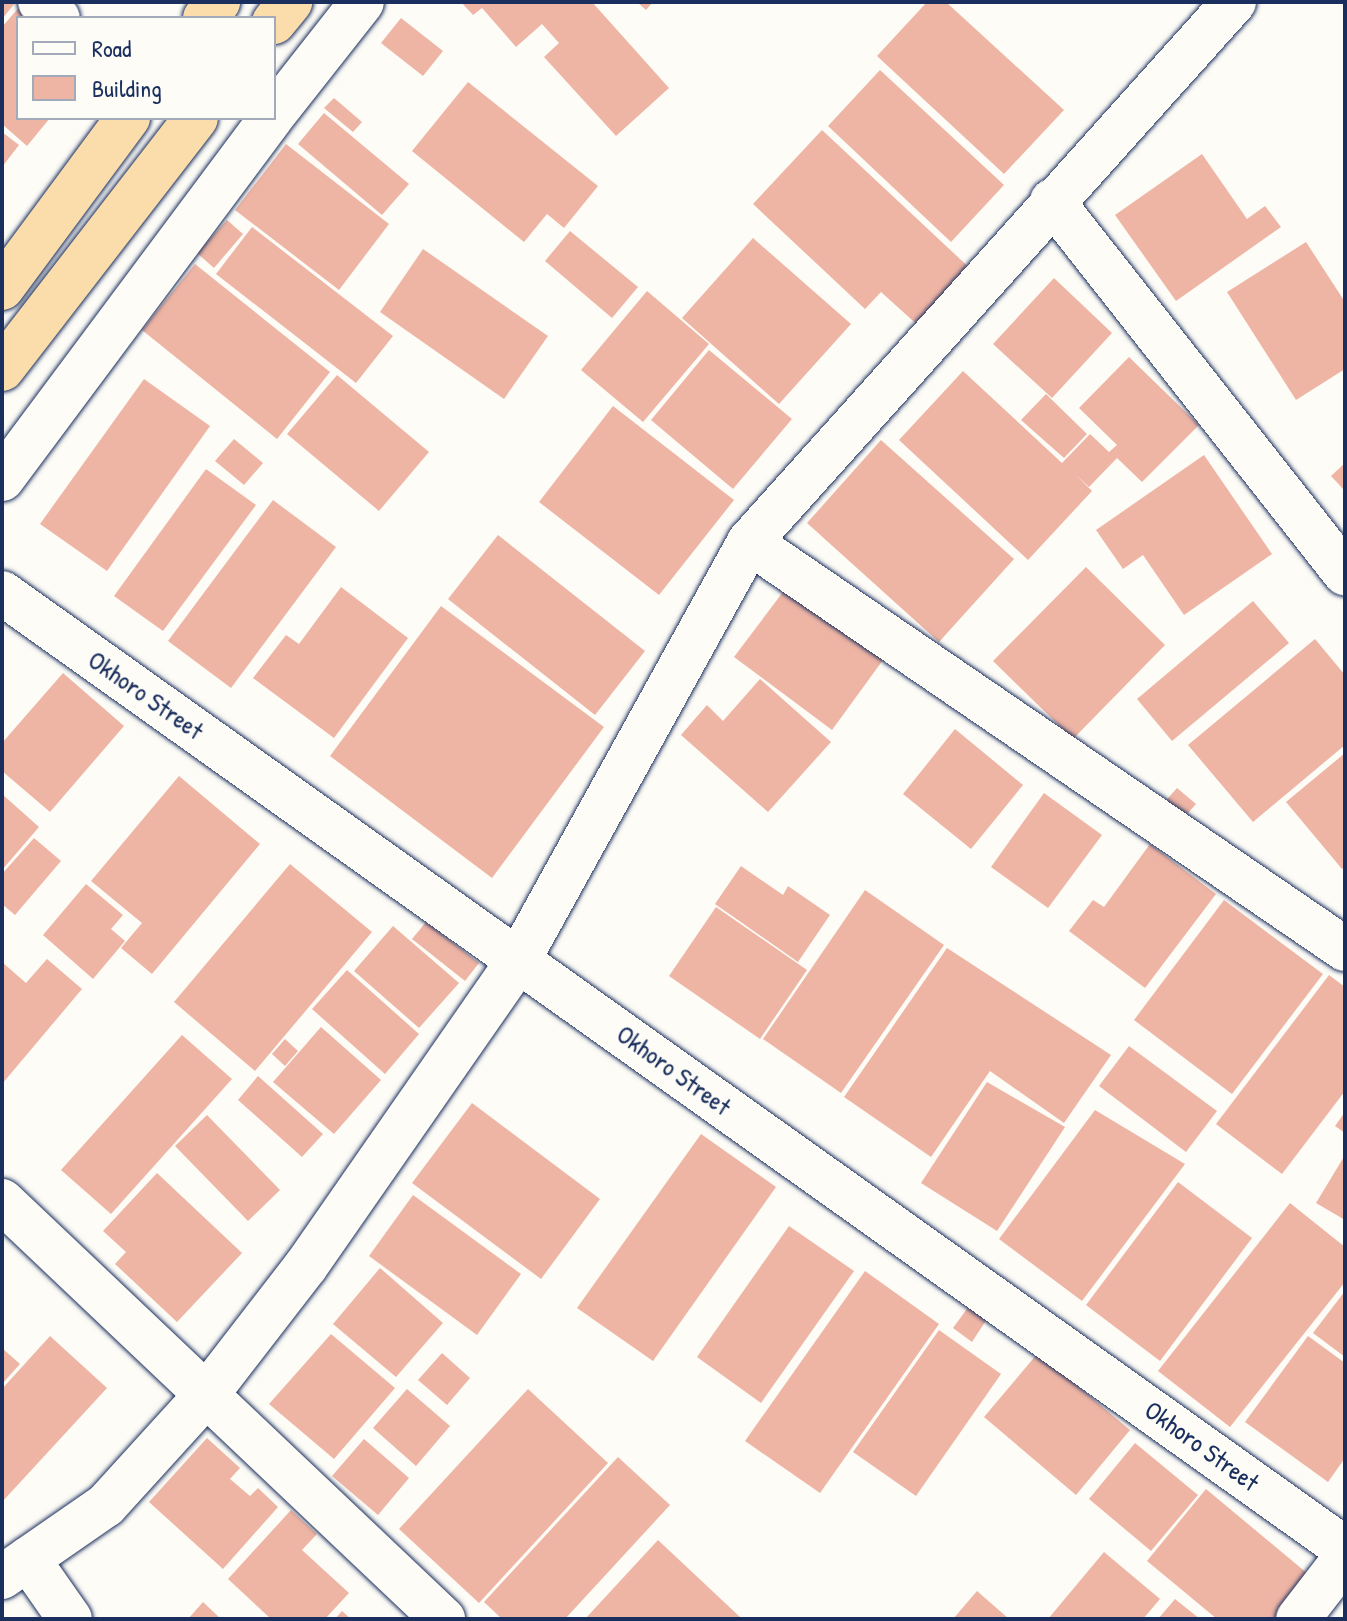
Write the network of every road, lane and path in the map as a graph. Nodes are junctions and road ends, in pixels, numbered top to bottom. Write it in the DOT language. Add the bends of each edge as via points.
graph roads {
  1 [pos="40,2"];
  2 [pos="290,2"];
  3 [pos="362,2"];
  4 [pos="1234,2"];
  5 [pos="56,16"];
  6 [pos="276,20"];
  7 [pos="276,111"];
  8 [pos="127,120"];
  9 [pos="194,120"];
  10 [pos="269,120"];
  11 [pos="1052,201"];
  12 [pos="2,288"];
  13 [pos="2,369"];
  14 [pos="2,479"];
  15 [pos="749,542"];
  16 [pos="1345,573"];
  17 [pos="2,593"];
  18 [pos="1345,949"];
  19 [pos="519,959"];
  20 [pos="2,1201"];
  21 [pos="207,1394"];
  22 [pos="1345,1549"];
  23 [pos="1345,1558"];
  24 [pos="15,1568"];
  25 [pos="70,1619"];
  26 [pos="443,1619"];
  27 [pos="1298,1619"];
  1 -- 5 [label="street"];
  2 -- 6 [label="highway"];
  3 -- 7 [label="street"];
  4 -- 11 [label="street"];
  8 -- 12 [label="highway"];
  9 -- 13 [label="highway"];
  10 -- 14 [label="street"];
  11 -- 15 [label="street"];
  11 -- 16 [label="street"];
  15 -- 18 [label="street"];
  15 -- 19 [label="street"];
  17 -- 19 [label="street, Okhoro Street"];
  19 -- 21 [label="street" via="306,1266"];
  19 -- 22 [label="street, Okhoro Street"];
  20 -- 21 [label="street"];
  21 -- 24 [label="street" via="106,1505"];
  21 -- 26 [label="street"];
  23 -- 27 [label="street"];
  24 -- 25 [label="street"];
}
